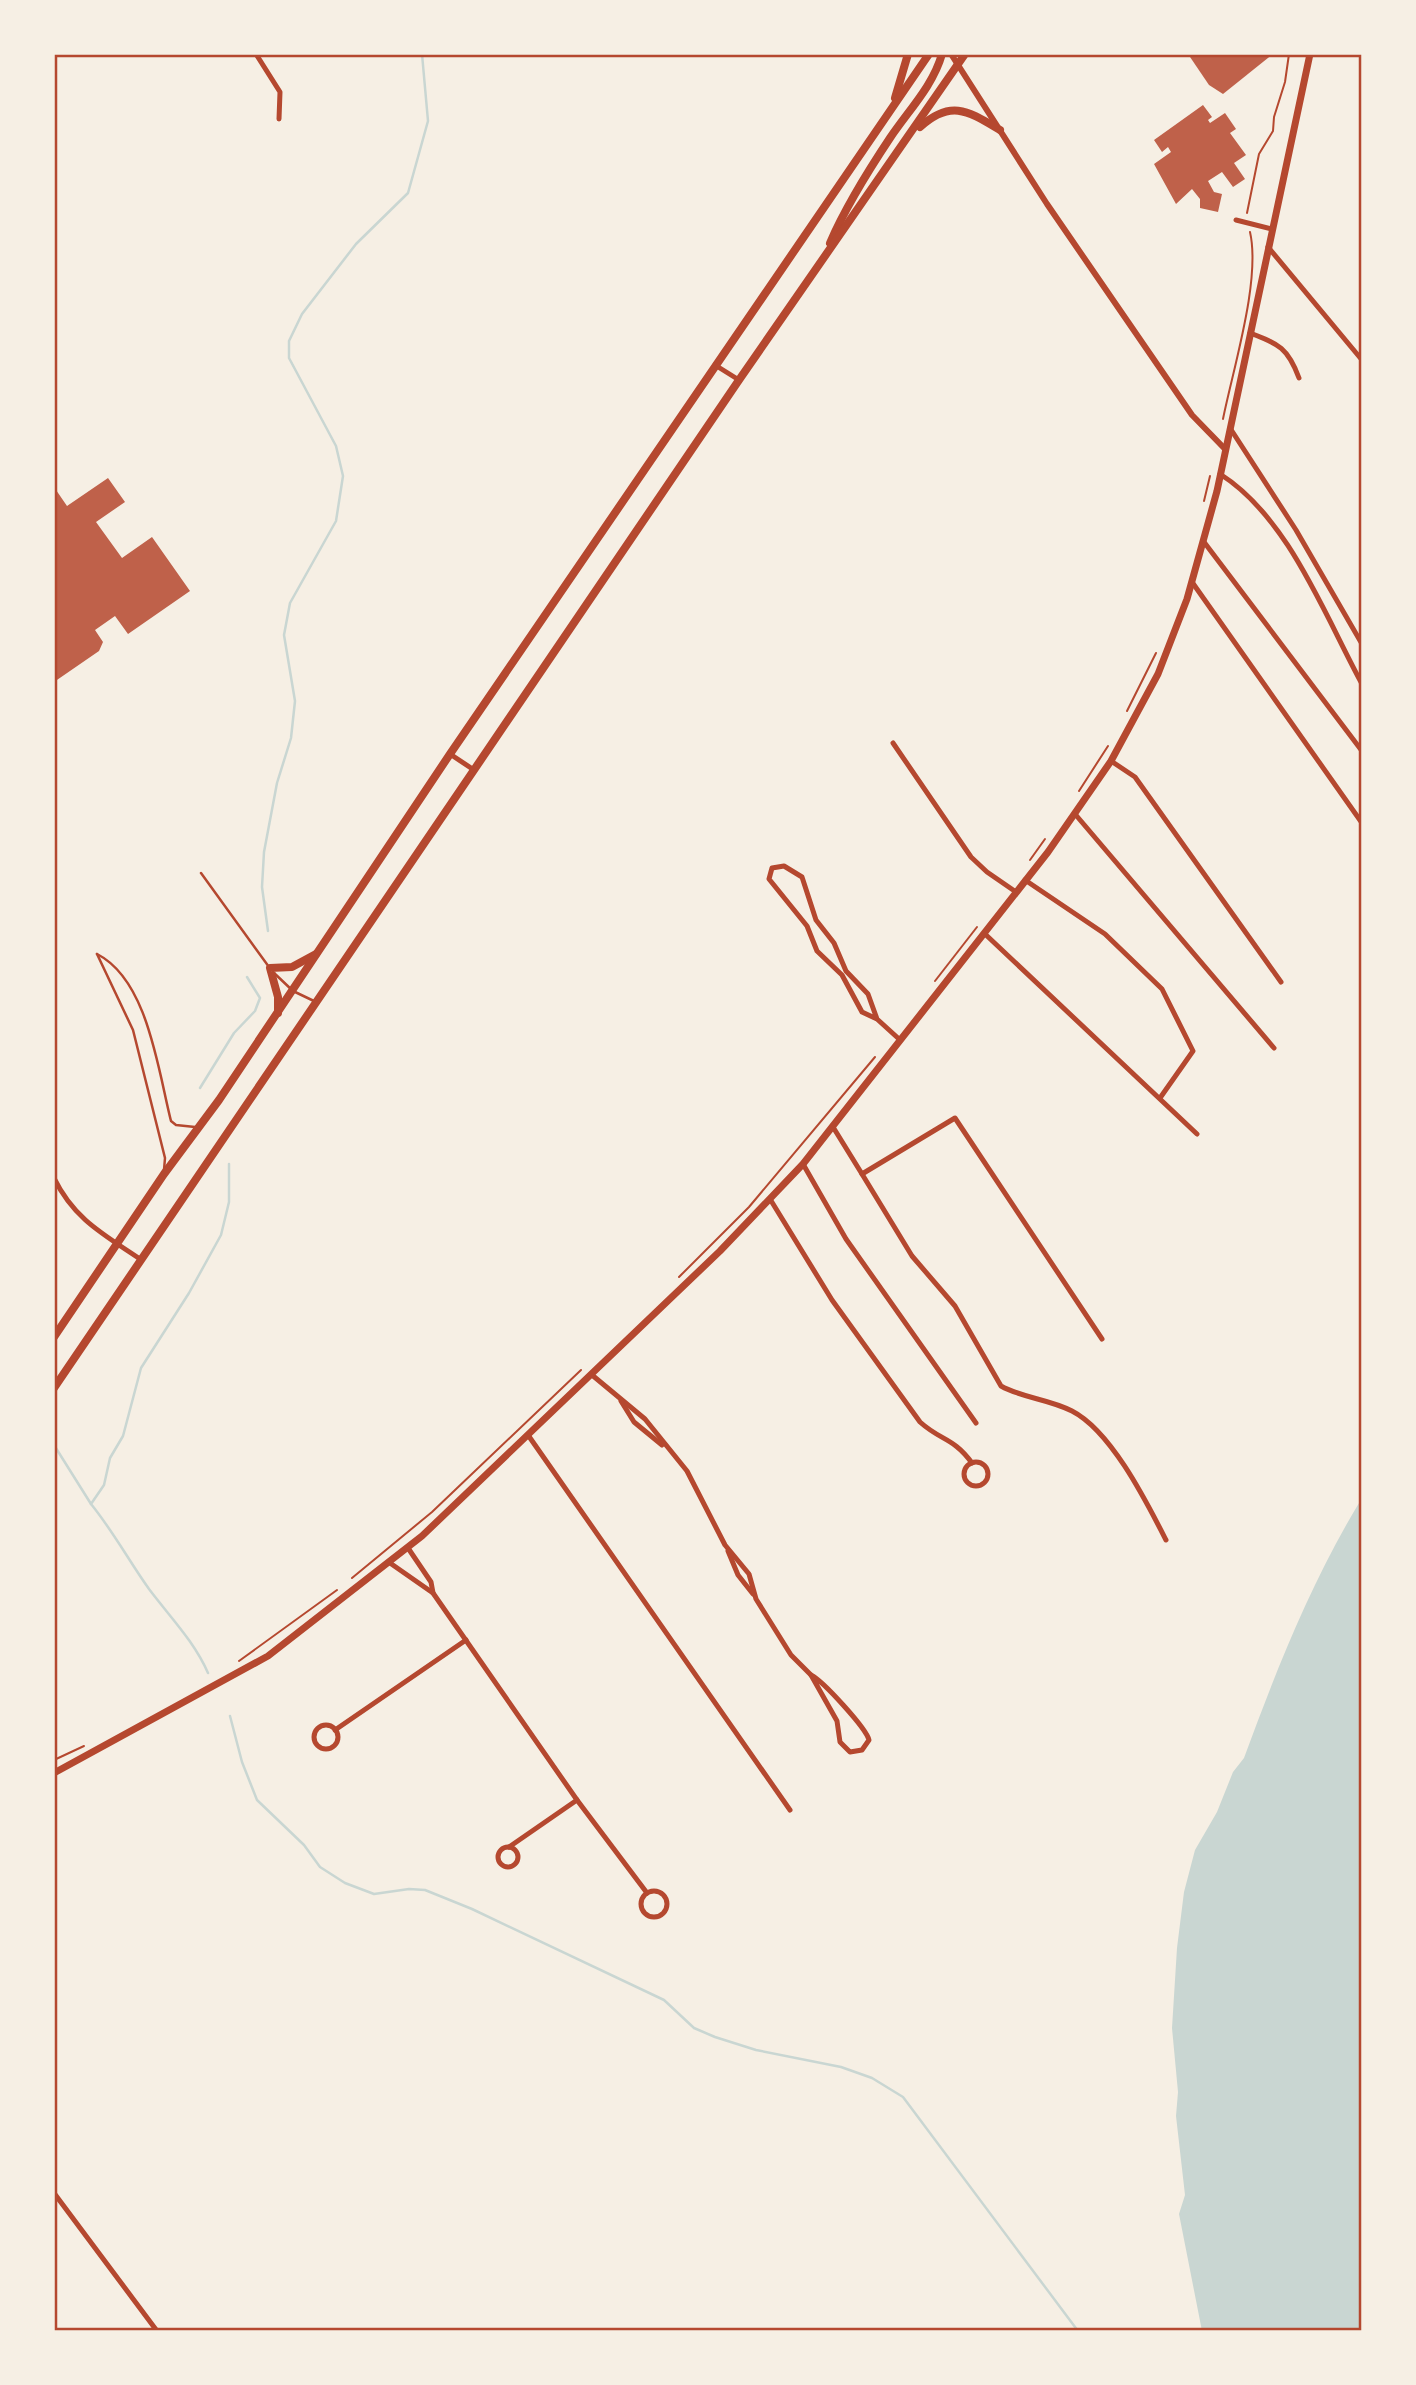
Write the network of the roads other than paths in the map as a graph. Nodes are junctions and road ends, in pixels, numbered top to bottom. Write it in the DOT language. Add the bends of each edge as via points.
graph roads {
  1 [pos="256,54"];
  2 [pos="908,54"];
  3 [pos="929,54"];
  4 [pos="942,54"];
  5 [pos="953,54"];
  6 [pos="965,54"];
  7 [pos="1310,54"];
  8 [pos="958,65"];
  9 [pos="892,108"];
  10 [pos="279,119"];
  11 [pos="1000,130"];
  12 [pos="907,139"];
  13 [pos="1236,220"];
  14 [pos="1272,229"];
  15 [pos="1268,247"];
  16 [pos="822,262"];
  17 [pos="1251,333"];
  18 [pos="1362,359"];
  19 [pos="715,365"];
  20 [pos="1299,378"];
  21 [pos="739,380"];
  22 [pos="1230,428"];
  23 [pos="1226,449"];
  24 [pos="1220,474"];
  25 [pos="1204,542"];
  26 [pos="1192,582"];
  27 [pos="1362,645"];
  28 [pos="1362,684"];
  29 [pos="893,743"];
  30 [pos="1362,751"];
  31 [pos="450,754"];
  32 [pos="1111,761"];
  33 [pos="474,770"];
  34 [pos="1075,814"];
  35 [pos="1362,823"];
  36 [pos="201,873"];
  37 [pos="1025,880"];
  38 [pos="1016,892"];
  39 [pos="816,920"];
  40 [pos="807,926"];
  41 [pos="985,934"];
  42 [pos="318,953"];
  43 [pos="270,968"];
  44 [pos="844,973"];
  45 [pos="1281,982"];
  46 [pos="293,991"];
  47 [pos="316,1002"];
  48 [pos="278,1013"];
  49 [pos="877,1018"];
  50 [pos="899,1039"];
  51 [pos="1274,1048"];
  52 [pos="1160,1098"];
  53 [pos="200,1127"];
  54 [pos="833,1127"];
  55 [pos="1197,1134"];
  56 [pos="803,1164"];
  57 [pos="164,1174"];
  58 [pos="862,1174"];
  59 [pos="54,1178"];
  60 [pos="770,1199"];
  61 [pos="118,1244"];
  62 [pos="140,1259"];
  63 [pos="54,1337"];
  64 [pos="1102,1339"];
  65 [pos="592,1375"];
  66 [pos="54,1388"];
  67 [pos="976,1423"];
  68 [pos="528,1435"];
  69 [pos="972,1463"];
  70 [pos="1166,1540"];
  71 [pos="408,1548"];
  72 [pos="390,1563"];
  73 [pos="433,1592"];
  74 [pos="466,1640"];
  75 [pos="811,1675"];
  76 [pos="335,1730"];
  77 [pos="54,1773"];
  78 [pos="577,1800"];
  79 [pos="790,1810"];
  80 [pos="509,1847"];
  81 [pos="647,1893"];
  82 [pos="54,2193"];
  83 [pos="158,2331"];
  1 -- 10 [label="street" via="280,92"];
  2 -- 9 [label="main road"];
  3 -- 9 [label="main road"];
  4 -- 16 [label="main road" via="936,73 841,218"];
  5 -- 8 [label="main road"];
  6 -- 8 [label="main road"];
  7 -- 14 [label="main road"];
  8 -- 11 [label="street"];
  8 -- 12 [label="main road"];
  9 -- 19 [label="main road"];
  11 -- 12 [label="main road" via="964,111 943,110"];
  11 -- 23 [label="street" via="1192,415"];
  12 -- 16 [label="main road"];
  13 -- 14 [label="street"];
  14 -- 15 [label="main road"];
  15 -- 17 [label="main road"];
  15 -- 18 [label="street"];
  16 -- 21 [label="main road"];
  17 -- 20 [label="street" via="1279,344"];
  17 -- 22 [label="main road"];
  19 -- 21 [label="street"];
  19 -- 31 [label="main road"];
  21 -- 33 [label="main road"];
  22 -- 23 [label="main road"];
  22 -- 27 [label="street"];
  23 -- 24 [label="main road"];
  24 -- 25 [label="main road"];
  24 -- 28 [label="street" via="1241,488 1269,519"];
  25 -- 26 [label="main road"];
  25 -- 30 [label="street"];
  26 -- 32 [label="main road" via="1158,674"];
  26 -- 35 [label="street"];
  29 -- 38 [label="street" via="971,857"];
  31 -- 33 [label="street"];
  31 -- 42 [label="main road"];
  32 -- 34 [label="main road"];
  32 -- 45 [label="street" via="1135,778"];
  33 -- 47 [label="main road"];
  34 -- 37 [label="main road"];
  34 -- 51 [label="street"];
  36 -- 43 [label="lane"];
  37 -- 38 [label="main road"];
  37 -- 52 [label="street" via="1105,934 1162,989 1193,1051"];
  38 -- 41 [label="main road"];
  39 -- 40 [label="street"];
  39 -- 40 [label="street" via="802,877 784,866 772,868 769,878"];
  39 -- 44 [label="street" via="834,943"];
  40 -- 44 [label="street" via="817,951"];
  41 -- 50 [label="main road"];
  41 -- 52 [label="street"];
  42 -- 43 [label="main road" via="292,967"];
  42 -- 46 [label="main road"];
  43 -- 46 [label="lane"];
  43 -- 48 [label="main road"];
  44 -- 49 [label="street" via="868,995"];
  44 -- 49 [label="street" via="862,1012"];
  46 -- 47 [label="lane"];
  46 -- 48 [label="main road"];
  47 -- 62 [label="main road"];
  48 -- 53 [label="main road"];
  49 -- 50 [label="street"];
  50 -- 54 [label="main road"];
  52 -- 55 [label="street"];
  53 -- 57 [label="main road"];
  53 -- 57 [label="lane" via="171,1121 144,1017 119,971 97,954 133,1030 165,1158"];
  54 -- 56 [label="main road"];
  54 -- 58 [label="street"];
  56 -- 60 [label="main road"];
  56 -- 67 [label="street" via="846,1239"];
  57 -- 61 [label="main road"];
  58 -- 64 [label="street" via="955,1118"];
  58 -- 70 [label="street" via="912,1256 955,1306 1001,1386 1058,1404 1087,1420 1139,1491"];
  59 -- 61 [label="street" via="67,1203 97,1233"];
  60 -- 65 [label="main road"];
  60 -- 69 [label="street" via="832,1300 920,1422 953,1440"];
  61 -- 62 [label="street"];
  61 -- 63 [label="main road"];
  62 -- 66 [label="main road"];
  65 -- 68 [label="main road"];
  65 -- 75 [label="street" via="618,1396 634,1422 687,1471 725,1545 744,1565 756,1599 791,1655"];
  68 -- 71 [label="main road"];
  68 -- 79 [label="street"];
  69 -- 69 [label="street" via="964,1471 965,1478 973,1486 980,1485 986,1469"];
  71 -- 72 [label="main road"];
  71 -- 73 [label="street" via="431,1581"];
  72 -- 73 [label="street"];
  72 -- 77 [label="main road" via="268,1656"];
  73 -- 74 [label="street"];
  74 -- 76 [label="street"];
  74 -- 78 [label="street"];
  75 -- 75 [label="street" via="837,1721 839,1742 850,1752 862,1749 869,1740 865,1729 832,1691"];
  76 -- 76 [label="street" via="322,1726 314,1734 315,1742 324,1749 332,1747 338,1737"];
  78 -- 80 [label="street"];
  78 -- 81 [label="street"];
  81 -- 81 [label="street" via="641,1900 644,1913 660,1916 667,1906 665,1898 655,1891"];
  82 -- 83 [label="street"];
}
